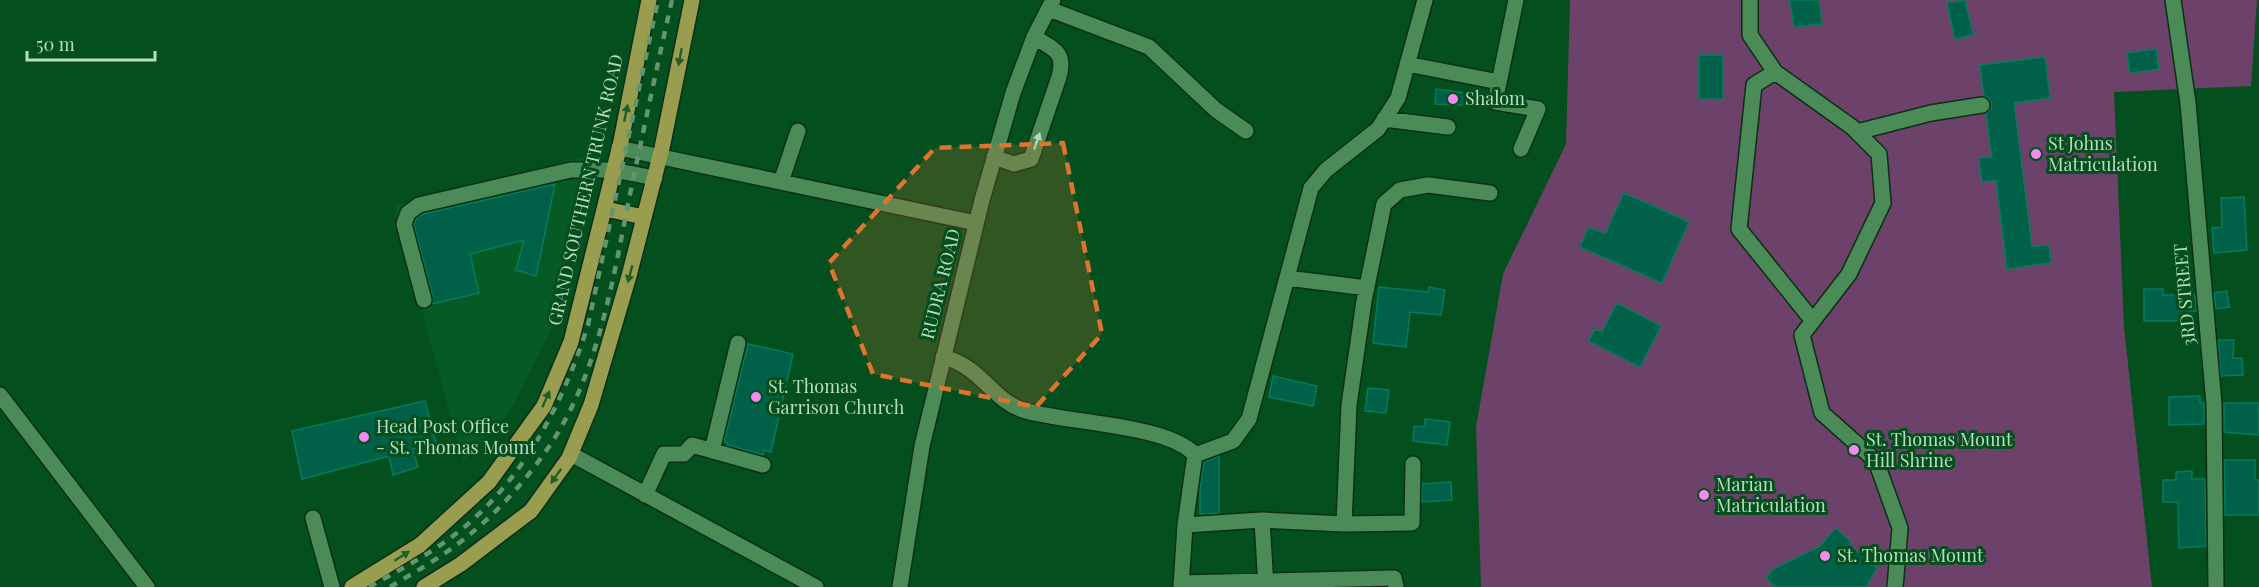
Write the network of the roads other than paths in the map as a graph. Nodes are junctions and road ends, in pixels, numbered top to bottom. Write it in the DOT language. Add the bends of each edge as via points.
graph roads {
  1 [pos="650,0"];
  2 [pos="692,0"];
  3 [pos="1425,0"];
  4 [pos="1516,0"];
  5 [pos="1750,0"];
  6 [pos="2173,0"];
  7 [pos="1051,4"];
  8 [pos="1034,37"];
  9 [pos="1407,64"];
  10 [pos="1776,72"];
  11 [pos="1499,82"];
  12 [pos="1982,105"];
  13 [pos="1384,119"];
  14 [pos="1448,127"];
  15 [pos="798,131"];
  16 [pos="1246,131"];
  17 [pos="1857,132"];
  18 [pos="619,148"];
  19 [pos="1521,150"];
  20 [pos="660,157"];
  21 [pos="994,157"];
  22 [pos="613,171"];
  23 [pos="655,178"];
  24 [pos="781,182"];
  25 [pos="1490,193"];
  26 [pos="605,209"];
  27 [pos="645,217"];
  28 [pos="976,223"];
  29 [pos="1287,278"];
  30 [pos="1367,288"];
  31 [pos="424,300"];
  32 [pos="1813,321"];
  33 [pos="738,343"];
  34 [pos="943,357"];
  35 [pos="0,395"];
  36 [pos="712,451"];
  37 [pos="571,454"];
  38 [pos="1195,455"];
  39 [pos="1413,464"];
  40 [pos="763,465"];
  41 [pos="645,495"];
  42 [pos="313,518"];
  43 [pos="1262,520"];
  44 [pos="1344,524"];
  45 [pos="1185,525"];
  46 [pos="1265,584"];
  47 [pos="1181,585"];
  48 [pos="147,587"];
  49 [pos="332,587"];
  50 [pos="352,587"];
  51 [pos="424,587"];
  52 [pos="816,587"];
  53 [pos="900,587"];
  54 [pos="1396,587"];
  55 [pos="1895,587"];
  56 [pos="2216,587"];
  18 -- 1 [label="main road, GRAND SOUTHERN TRUNK ROAD, one-way"];
  2 -- 20 [label="main road, one-way"];
  3 -- 9 [label="street"];
  4 -- 11 [label="street"];
  5 -- 10 [label="street" via="1750,35"];
  6 -- 56 [label="street, 3RD STREET" via="2188,103 2214,404"];
  7 -- 8 [label="street, RUDRA ROAD"];
  7 -- 16 [label="street" via="1149,47 1216,111"];
  8 -- 21 [label="street, RUDRA ROAD"];
  21 -- 8 [label="street, one-way" via="1014,164 1031,159 1059,77 1063,64 1060,56"];
  9 -- 11 [label="street"];
  9 -- 13 [label="street" via="1398,98"];
  10 -- 17 [label="street"];
  10 -- 32 [label="street" via="1754,85 1738,229"];
  11 -- 19 [label="street" via="1495,102 1538,109"];
  12 -- 17 [label="street" via="1931,112"];
  13 -- 14 [label="street"];
  13 -- 29 [label="street" via="1378,129 1326,170 1311,188"];
  15 -- 24 [label="street"];
  17 -- 32 [label="street" via="1879,154 1883,203 1849,274"];
  18 -- 20 [label="street"];
  18 -- 22 [label="main road, GRAND SOUTHERN TRUNK ROAD"];
  20 -- 23 [label="main road"];
  20 -- 24 [label="street"];
  21 -- 28 [label="street, RUDRA ROAD"];
  22 -- 23 [label="street"];
  22 -- 26 [label="main road, GRAND SOUTHERN TRUNK ROAD"];
  22 -- 31 [label="street" via="571,170 419,205 408,213 404,224"];
  23 -- 27 [label="main road"];
  24 -- 28 [label="street"];
  25 -- 30 [label="street" via="1428,185 1400,190 1384,204"];
  26 -- 27 [label="main road"];
  50 -- 26 [label="main road, GRAND SOUTHERN TRUNK ROAD, one-way" via="420,545 489,482 543,406 571,342"];
  27 -- 37 [label="main road, one-way" via="591,405"];
  28 -- 34 [label="street, RUDRA ROAD"];
  29 -- 30 [label="street"];
  29 -- 38 [label="street" via="1249,419 1233,441"];
  30 -- 44 [label="street" via="1349,405"];
  32 -- 55 [label="street" via="1802,335 1822,413 1876,461 1900,528"];
  33 -- 36 [label="street"];
  34 -- 38 [label="street" via="968,367 1023,410 1171,439"];
  34 -- 53 [label="street, RUDRA ROAD" via="922,446"];
  35 -- 48 [label="street"];
  36 -- 40 [label="street"];
  36 -- 41 [label="street" via="692,445 684,454 664,454"];
  37 -- 41 [label="street"];
  37 -- 51 [label="main road, one-way" via="531,511"];
  38 -- 45 [label="street"];
  39 -- 44 [label="street" via="1412,523"];
  41 -- 52 [label="street"];
  42 -- 49 [label="street"];
  43 -- 44 [label="street"];
  43 -- 45 [label="street"];
  43 -- 46 [label="street"];
  45 -- 47 [label="street"];
  46 -- 47 [label="street"];
  46 -- 54 [label="street" via="1394,578"];
}
